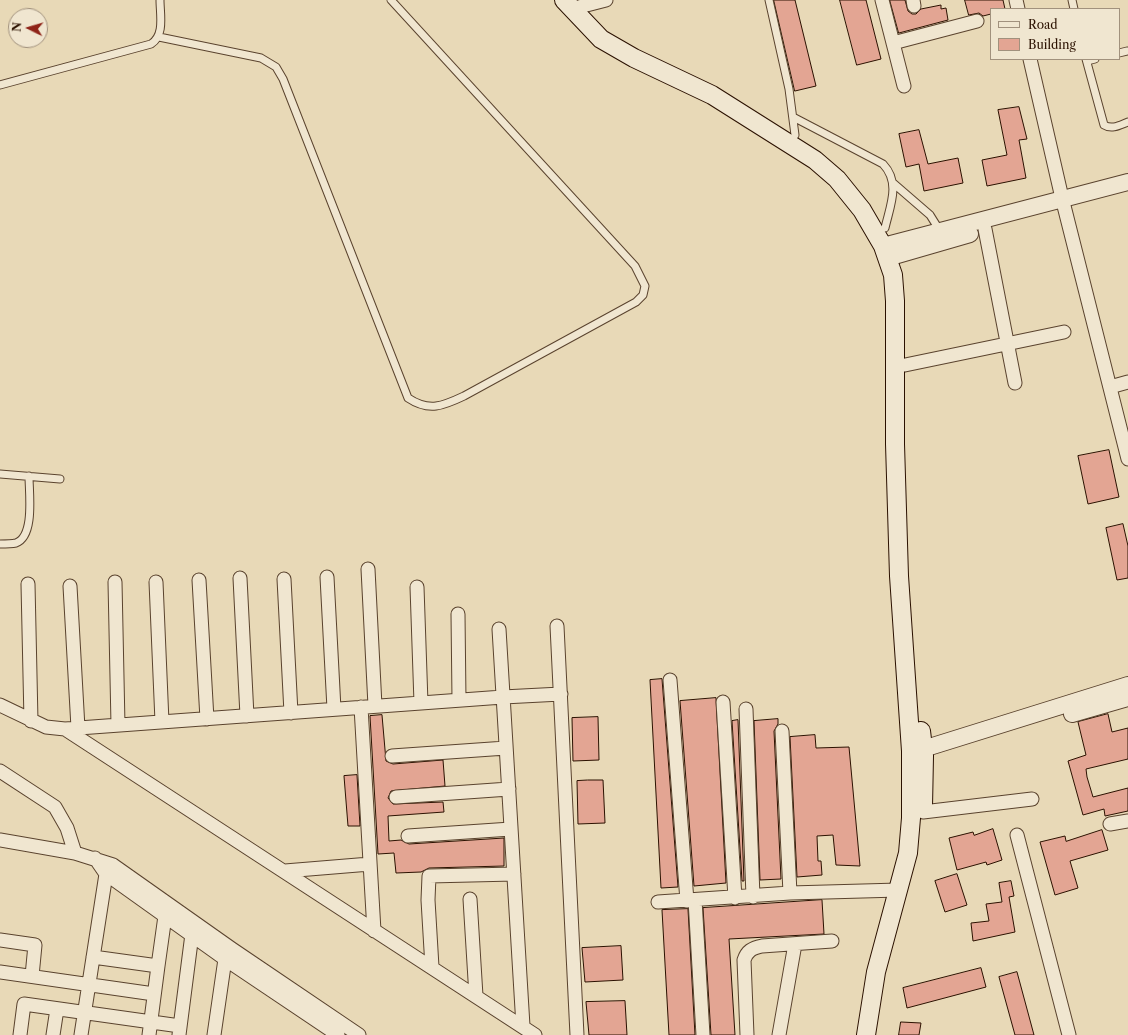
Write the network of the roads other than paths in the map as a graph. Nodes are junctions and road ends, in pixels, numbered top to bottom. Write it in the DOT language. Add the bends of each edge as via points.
graph roads {
  1 [pos="160,0"];
  2 [pos="392,0"];
  3 [pos="606,0"];
  4 [pos="769,0"];
  5 [pos="882,0"];
  6 [pos="574,4"];
  7 [pos="977,21"];
  8 [pos="158,37"];
  9 [pos="893,44"];
  10 [pos="1127,51"];
  11 [pos="1120,53"];
  12 [pos="1030,60"];
  13 [pos="1087,60"];
  14 [pos="0,85"];
  15 [pos="904,86"];
  16 [pos="793,117"];
  17 [pos="1128,122"];
  18 [pos="795,135"];
  19 [pos="1128,182"];
  20 [pos="893,183"];
  21 [pos="1128,190"];
  22 [pos="1063,202"];
  23 [pos="885,228"];
  24 [pos="985,230"];
  25 [pos="940,231"];
  26 [pos="890,251"];
  27 [pos="1064,332"];
  28 [pos="1007,344"];
  29 [pos="905,365"];
  30 [pos="1128,382"];
  31 [pos="1015,384"];
  32 [pos="1110,387"];
  33 [pos="1128,459"];
  34 [pos="0,474"];
  35 [pos="29,476"];
  36 [pos="60,479"];
  37 [pos="0,544"];
  38 [pos="368,569"];
  39 [pos="327,577"];
  40 [pos="240,578"];
  41 [pos="284,579"];
  42 [pos="199,580"];
  43 [pos="115,582"];
  44 [pos="156,582"];
  45 [pos="28,584"];
  46 [pos="70,586"];
  47 [pos="416,587"];
  48 [pos="458,614"];
  49 [pos="557,626"];
  50 [pos="499,629"];
  51 [pos="670,680"];
  52 [pos="1128,685"];
  53 [pos="561,694"];
  54 [pos="503,696"];
  55 [pos="1128,698"];
  56 [pos="459,700"];
  57 [pos="723,702"];
  58 [pos="421,703"];
  59 [pos="0,705"];
  60 [pos="375,706"];
  61 [pos="361,707"];
  62 [pos="746,708"];
  63 [pos="334,709"];
  64 [pos="291,712"];
  65 [pos="247,716"];
  66 [pos="207,719"];
  67 [pos="31,721"];
  68 [pos="162,722"];
  69 [pos="118,726"];
  70 [pos="71,729"];
  71 [pos="782,731"];
  72 [pos="506,748"];
  73 [pos="917,754"];
  74 [pos="392,756"];
  75 [pos="0,771"];
  76 [pos="509,789"];
  77 [pos="396,798"];
  78 [pos="1032,799"];
  79 [pos="923,812"];
  80 [pos="1128,821"];
  81 [pos="1110,824"];
  82 [pos="511,829"];
  83 [pos="1017,835"];
  84 [pos="408,836"];
  85 [pos="0,840"];
  86 [pos="75,853"];
  87 [pos="95,858"];
  88 [pos="370,864"];
  89 [pos="285,871"];
  90 [pos="106,874"];
  91 [pos="514,874"];
  92 [pos="899,890"];
  93 [pos="790,894"];
  94 [pos="753,897"];
  95 [pos="735,898"];
  96 [pos="470,899"];
  97 [pos="691,900"];
  98 [pos="658,902"];
  99 [pos="165,916"];
  100 [pos="374,931"];
  101 [pos="192,934"];
  102 [pos="0,940"];
  103 [pos="832,942"];
  104 [pos="795,944"];
  105 [pos="93,957"];
  106 [pos="225,959"];
  107 [pos="158,966"];
  108 [pos="432,967"];
  109 [pos="0,972"];
  110 [pos="32,976"];
  111 [pos="89,984"];
  112 [pos="154,994"];
  113 [pos="476,996"];
  114 [pos="57,1009"];
  115 [pos="84,1012"];
  116 [pos="150,1021"];
  117 [pos="523,1026"];
  118 [pos="180,1030"];
  119 [pos="20,1035"];
  120 [pos="53,1035"];
  121 [pos="81,1035"];
  122 [pos="148,1035"];
  123 [pos="214,1035"];
  124 [pos="338,1035"];
  125 [pos="359,1035"];
  126 [pos="535,1035"];
  127 [pos="577,1035"];
  128 [pos="703,1035"];
  129 [pos="748,1035"];
  130 [pos="779,1035"];
  131 [pos="866,1035"];
  132 [pos="877,1035"];
  133 [pos="1069,1035"];
  1 -- 8 [label="lane" via="161,30"];
  2 -- 8 [label="lane" via="635,266 646,286 643,295 636,302 445,405 419,405 408,398 284,79 276,67 262,58"];
  3 -- 6 [label="street"];
  4 -- 16 [label="lane"];
  5 -- 9 [label="street"];
  6 -- 18 [label="main road" via="609,31 717,86"];
  6 -- 26 [label="main road" via="601,38 634,58 712,95 815,160 837,179"];
  7 -- 9 [label="street"];
  8 -- 14 [label="lane" via="151,44"];
  9 -- 15 [label="street"];
  10 -- 11 [label="lane"];
  12 -- 22 [label="street"];
  13 -- 17 [label="lane" via="1104,124 1114,127"];
  16 -- 18 [label="lane"];
  16 -- 20 [label="lane" via="883,164 890,171"];
  18 -- 23 [label="main road" via="844,174 871,204"];
  19 -- 22 [label="street"];
  20 -- 23 [label="lane" via="893,196"];
  20 -- 25 [label="lane" via="930,215"];
  21 -- 22 [label="street"];
  22 -- 24 [label="street"];
  22 -- 25 [label="street"];
  22 -- 32 [label="street"];
  23 -- 26 [label="main road"];
  24 -- 26 [label="street"];
  24 -- 28 [label="street"];
  25 -- 26 [label="street"];
  26 -- 29 [label="main road" via="903,273 906,300"];
  26 -- 73 [label="main road" via="895,301 895,444 899,576"];
  27 -- 28 [label="street"];
  28 -- 29 [label="street"];
  28 -- 31 [label="street"];
  29 -- 73 [label="main road" via="905,445"];
  30 -- 32 [label="street"];
  32 -- 33 [label="street"];
  34 -- 35 [label="lane"];
  35 -- 36 [label="lane"];
  35 -- 37 [label="lane" via="29,526 24,537 16,543"];
  38 -- 60 [label="street"];
  39 -- 63 [label="street"];
  40 -- 65 [label="street"];
  41 -- 64 [label="street"];
  42 -- 66 [label="street"];
  43 -- 69 [label="street"];
  44 -- 68 [label="street"];
  45 -- 67 [label="street"];
  46 -- 70 [label="street"];
  47 -- 58 [label="street"];
  48 -- 56 [label="street"];
  49 -- 53 [label="street"];
  50 -- 54 [label="street"];
  51 -- 97 [label="street"];
  52 -- 73 [label="street"];
  53 -- 54 [label="street"];
  53 -- 127 [label="street"];
  54 -- 56 [label="street"];
  54 -- 72 [label="street"];
  55 -- 73 [label="street" via="950,750"];
  56 -- 58 [label="street"];
  57 -- 95 [label="street"];
  58 -- 60 [label="street"];
  59 -- 67 [label="street"];
  60 -- 61 [label="street"];
  61 -- 63 [label="street"];
  61 -- 88 [label="street"];
  62 -- 94 [label="street"];
  63 -- 64 [label="street"];
  64 -- 65 [label="street"];
  65 -- 66 [label="street"];
  66 -- 68 [label="street"];
  67 -- 70 [label="street" via="46,727"];
  68 -- 69 [label="street"];
  69 -- 70 [label="street"];
  70 -- 89 [label="street"];
  71 -- 93 [label="street"];
  72 -- 74 [label="street"];
  72 -- 76 [label="street"];
  73 -- 79 [label="main road"];
  73 -- 92 [label="main road" via="908,853"];
  75 -- 86 [label="street" via="55,807 67,828"];
  76 -- 77 [label="street"];
  76 -- 82 [label="street"];
  78 -- 79 [label="street"];
  79 -- 132 [label="main road" via="919,855 895,941"];
  80 -- 81 [label="street"];
  82 -- 84 [label="street"];
  82 -- 91 [label="street"];
  83 -- 133 [label="street"];
  85 -- 86 [label="street"];
  86 -- 87 [label="street"];
  87 -- 90 [label="street"];
  87 -- 125 [label="street" via="113,865"];
  88 -- 89 [label="street"];
  88 -- 100 [label="street"];
  89 -- 100 [label="street"];
  90 -- 99 [label="street"];
  90 -- 105 [label="street"];
  91 -- 108 [label="street" via="429,876"];
  91 -- 117 [label="street"];
  92 -- 93 [label="street"];
  92 -- 131 [label="main road" via="876,972"];
  93 -- 94 [label="street"];
  94 -- 95 [label="street"];
  95 -- 97 [label="street"];
  96 -- 113 [label="street"];
  97 -- 98 [label="street"];
  97 -- 128 [label="street"];
  99 -- 101 [label="street"];
  99 -- 107 [label="street"];
  100 -- 108 [label="street"];
  101 -- 106 [label="street"];
  101 -- 118 [label="street"];
  102 -- 110 [label="street" via="34,945"];
  103 -- 104 [label="street"];
  104 -- 129 [label="street" via="762,946 746,953 744,960"];
  104 -- 130 [label="street"];
  105 -- 107 [label="street"];
  105 -- 111 [label="street"];
  106 -- 123 [label="street"];
  106 -- 124 [label="street"];
  107 -- 112 [label="street"];
  108 -- 113 [label="street"];
  109 -- 110 [label="street"];
  110 -- 111 [label="street"];
  111 -- 112 [label="street"];
  111 -- 115 [label="street"];
  112 -- 116 [label="street"];
  113 -- 117 [label="street"];
  114 -- 115 [label="street"];
  114 -- 119 [label="street" via="24,1004"];
  114 -- 120 [label="street"];
  115 -- 116 [label="street"];
  115 -- 121 [label="street"];
  116 -- 118 [label="street"];
  116 -- 122 [label="street"];
  117 -- 126 [label="street"];
}
